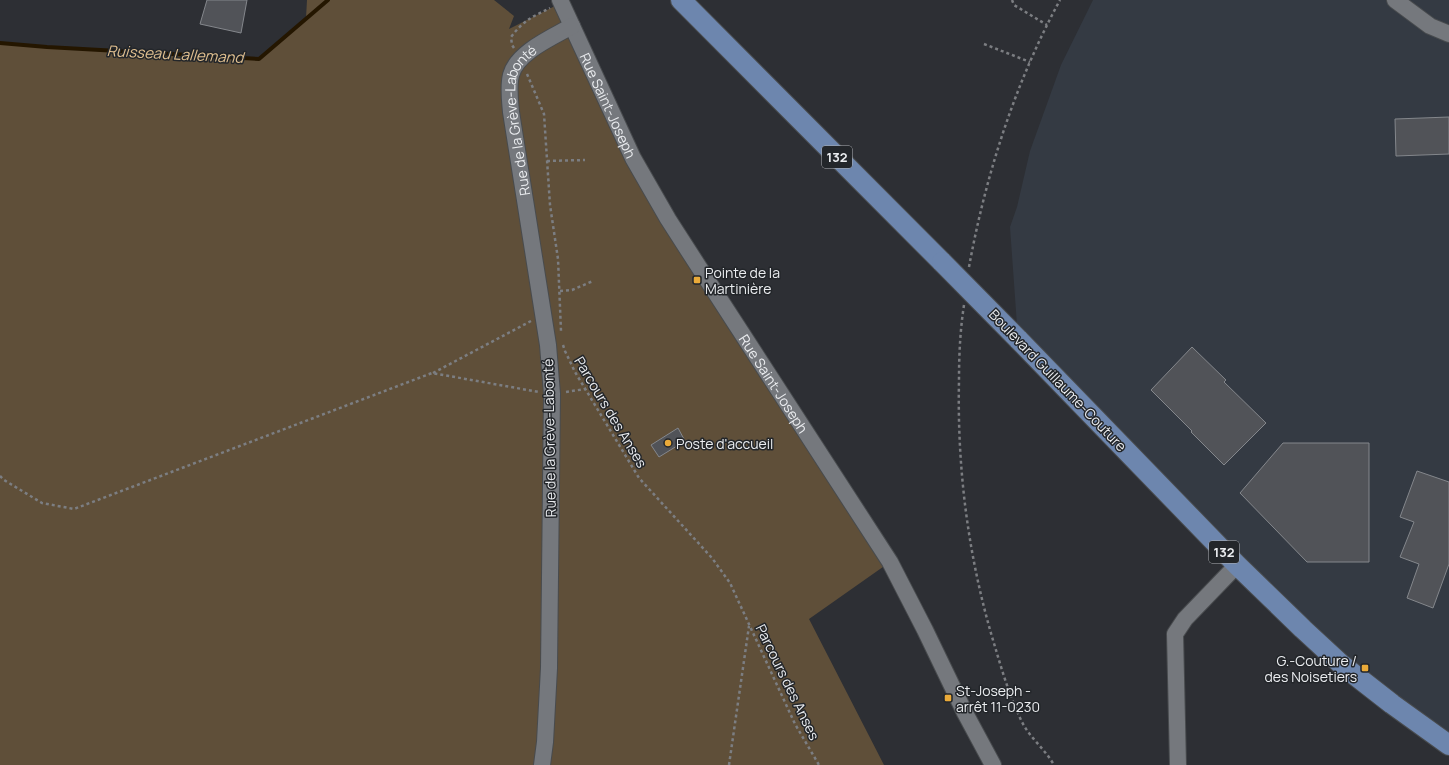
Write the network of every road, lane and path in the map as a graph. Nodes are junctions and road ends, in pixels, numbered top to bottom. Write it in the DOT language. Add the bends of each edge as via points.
graph roads {
  1 [pos="681,0"];
  2 [pos="1012,0"];
  3 [pos="1060,0"];
  4 [pos="1395,0"];
  5 [pos="560,1"];
  6 [pos="1047,25"];
  7 [pos="572,26"];
  8 [pos="1449,34"];
  9 [pos="984,44"];
  10 [pos="520,59"];
  11 [pos="1030,62"];
  12 [pos="585,160"];
  13 [pos="547,161"];
  14 [pos="968,273"];
  15 [pos="593,281"];
  16 [pos="560,291"];
  17 [pos="964,303"];
  18 [pos="543,315"];
  19 [pos="561,336"];
  20 [pos="563,343"];
  21 [pos="432,373"];
  22 [pos="585,389"];
  23 [pos="552,394"];
  24 [pos="0,476"];
  25 [pos="1237,565"];
  26 [pos="749,625"];
  27 [pos="1449,745"];
  28 [pos="542,765"];
  29 [pos="729,765"];
  30 [pos="819,765"];
  31 [pos="993,765"];
  32 [pos="1054,765"];
  33 [pos="1178,765"];
  1 -- 25 [label="main road, Boulevard Guillaume-Couture / 132, bridge" via="1018,338"];
  2 -- 6 [label="path" via="1014,5"];
  3 -- 6 [label="path"];
  4 -- 8 [label="street" via="1430,26"];
  5 -- 7 [label="street, Rue Saint-Joseph"];
  5 -- 10 [label="path" via="528,18 512,37 512,45"];
  6 -- 11 [label="path"];
  7 -- 10 [label="street, Rue de la Grève-Labonté" via="536,46"];
  7 -- 31 [label="street, Rue Saint-Joseph" via="633,158 668,219 890,562"];
  9 -- 11 [label="path"];
  10 -- 13 [label="path" via="544,114"];
  10 -- 18 [label="street, Rue de la Grève-Labonté" via="511,74 509,90"];
  11 -- 14 [label="path" via="1003,132 980,212"];
  12 -- 13 [label="path"];
  13 -- 16 [label="path"];
  15 -- 16 [label="path" via="572,290"];
  16 -- 19 [label="path"];
  17 -- 32 [label="path" via="960,333 959,437 964,496 975,568 986,619 1015,706 1029,734 1050,756"];
  18 -- 21 [label="path"];
  18 -- 23 [label="street, Rue de la Grève-Labonté"];
  20 -- 22 [label="path, Parcours des Anses"];
  21 -- 23 [label="path"];
  21 -- 24 [label="path" via="74,509 42,502"];
  22 -- 23 [label="path"];
  22 -- 26 [label="path, Parcours des Anses" via="639,478 712,558 730,583"];
  23 -- 28 [label="street, Rue de la Grève-Labonté" via="549,668 546,742"];
  25 -- 27 [label="main road, Boulevard Guillaume-Couture / 132" via="1342,665"];
  25 -- 33 [label="street" via="1185,619 1175,634"];
  26 -- 29 [label="path"];
  26 -- 30 [label="path, Parcours des Anses" via="795,724"];
}
